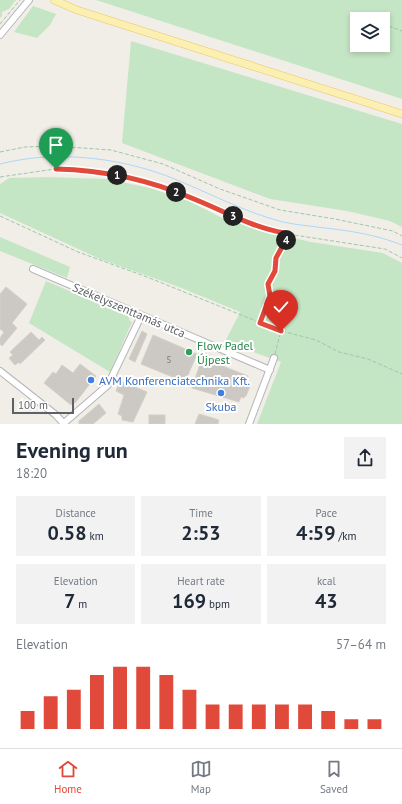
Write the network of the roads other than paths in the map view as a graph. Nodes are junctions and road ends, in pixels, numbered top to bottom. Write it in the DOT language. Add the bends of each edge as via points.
graph roads {
  1 [pos="24,0"];
  2 [pos="29,0"];
  3 [pos="35,0"];
  4 [pos="54,0"];
  5 [pos="18,15"];
  6 [pos="0,35"];
  7 [pos="402,114"];
  8 [pos="33,269"];
  9 [pos="141,316"];
  10 [pos="274,358"];
  11 [pos="270,370"];
  12 [pos="0,371"];
  13 [pos="64,424"];
  14 [pos="249,424"];
  1 -- 5 [label="street"];
  2 -- 5 [label="street"];
  3 -- 5 [label="street"];
  4 -- 7 [label="main road" via="77,10"];
  5 -- 6 [label="street"];
  8 -- 9 [label="street, Székelyszenttamás utca"];
  9 -- 11 [label="street, Székelyszenttamás utca"];
  9 -- 13 [label="street" via="108,379 108,385"];
  10 -- 11 [label="street"];
  11 -- 14 [label="street"];
  12 -- 13 [label="street"];
}
